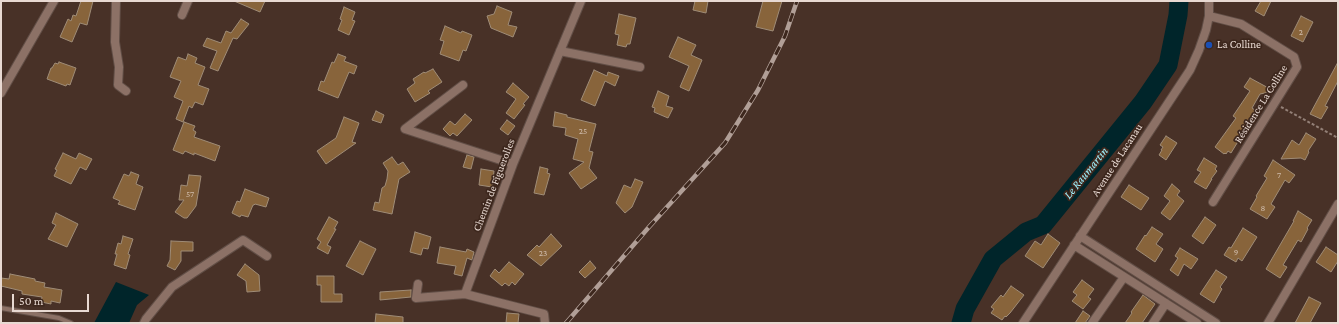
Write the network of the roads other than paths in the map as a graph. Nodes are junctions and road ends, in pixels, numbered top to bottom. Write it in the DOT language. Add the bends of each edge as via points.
graph roads {
  1 [pos="54,1"];
  2 [pos="116,1"];
  3 [pos="188,1"];
  4 [pos="581,1"];
  5 [pos="1209,1"];
  6 [pos="182,15"];
  7 [pos="1208,16"];
  8 [pos="560,51"];
  9 [pos="640,67"];
  10 [pos="463,85"];
  11 [pos="126,91"];
  12 [pos="1,93"];
  13 [pos="513,164"];
  14 [pos="1213,202"];
  15 [pos="1338,204"];
  16 [pos="1338,214"];
  17 [pos="1321,233"];
  18 [pos="1080,236"];
  19 [pos="1074,245"];
  20 [pos="267,256"];
  21 [pos="1124,277"];
  22 [pos="418,284"];
  23 [pos="465,294"];
  24 [pos="1166,303"];
  25 [pos="1,308"];
  26 [pos="71,323"];
  27 [pos="144,323"];
  28 [pos="545,323"];
  29 [pos="1023,323"];
  30 [pos="1092,323"];
  31 [pos="1153,323"];
  32 [pos="1197,323"];
  33 [pos="1216,323"];
  34 [pos="1268,323"];
  1 -- 12 [label="street"];
  2 -- 11 [label="street" via="115,42 120,67 118,85"];
  3 -- 6 [label="street"];
  4 -- 8 [label="street, Chemin de Figuerolles"];
  5 -- 7 [label="street, Avenue de Lacanau"];
  7 -- 14 [label="street, Résidence La Colline" via="1241,24 1294,57 1297,67"];
  7 -- 18 [label="street, Avenue de Lacanau" via="1203,41 1190,70"];
  8 -- 9 [label="street"];
  8 -- 13 [label="street, Chemin de Figuerolles"];
  10 -- 13 [label="street" via="406,129"];
  13 -- 23 [label="street, Chemin de Figuerolles"];
  15 -- 17 [label="street"];
  16 -- 17 [label="street"];
  17 -- 34 [label="street"];
  18 -- 19 [label="street, Avenue de Lacanau"];
  18 -- 33 [label="street"];
  19 -- 21 [label="street"];
  19 -- 29 [label="street, Avenue de Lacanau"];
  20 -- 27 [label="street" via="242,240 172,287"];
  21 -- 24 [label="street"];
  21 -- 30 [label="street"];
  22 -- 23 [label="street" via="416,298"];
  23 -- 28 [label="street" via="544,314"];
  24 -- 31 [label="street"];
  24 -- 32 [label="street"];
  25 -- 26 [label="lane" via="59,318"];
}
